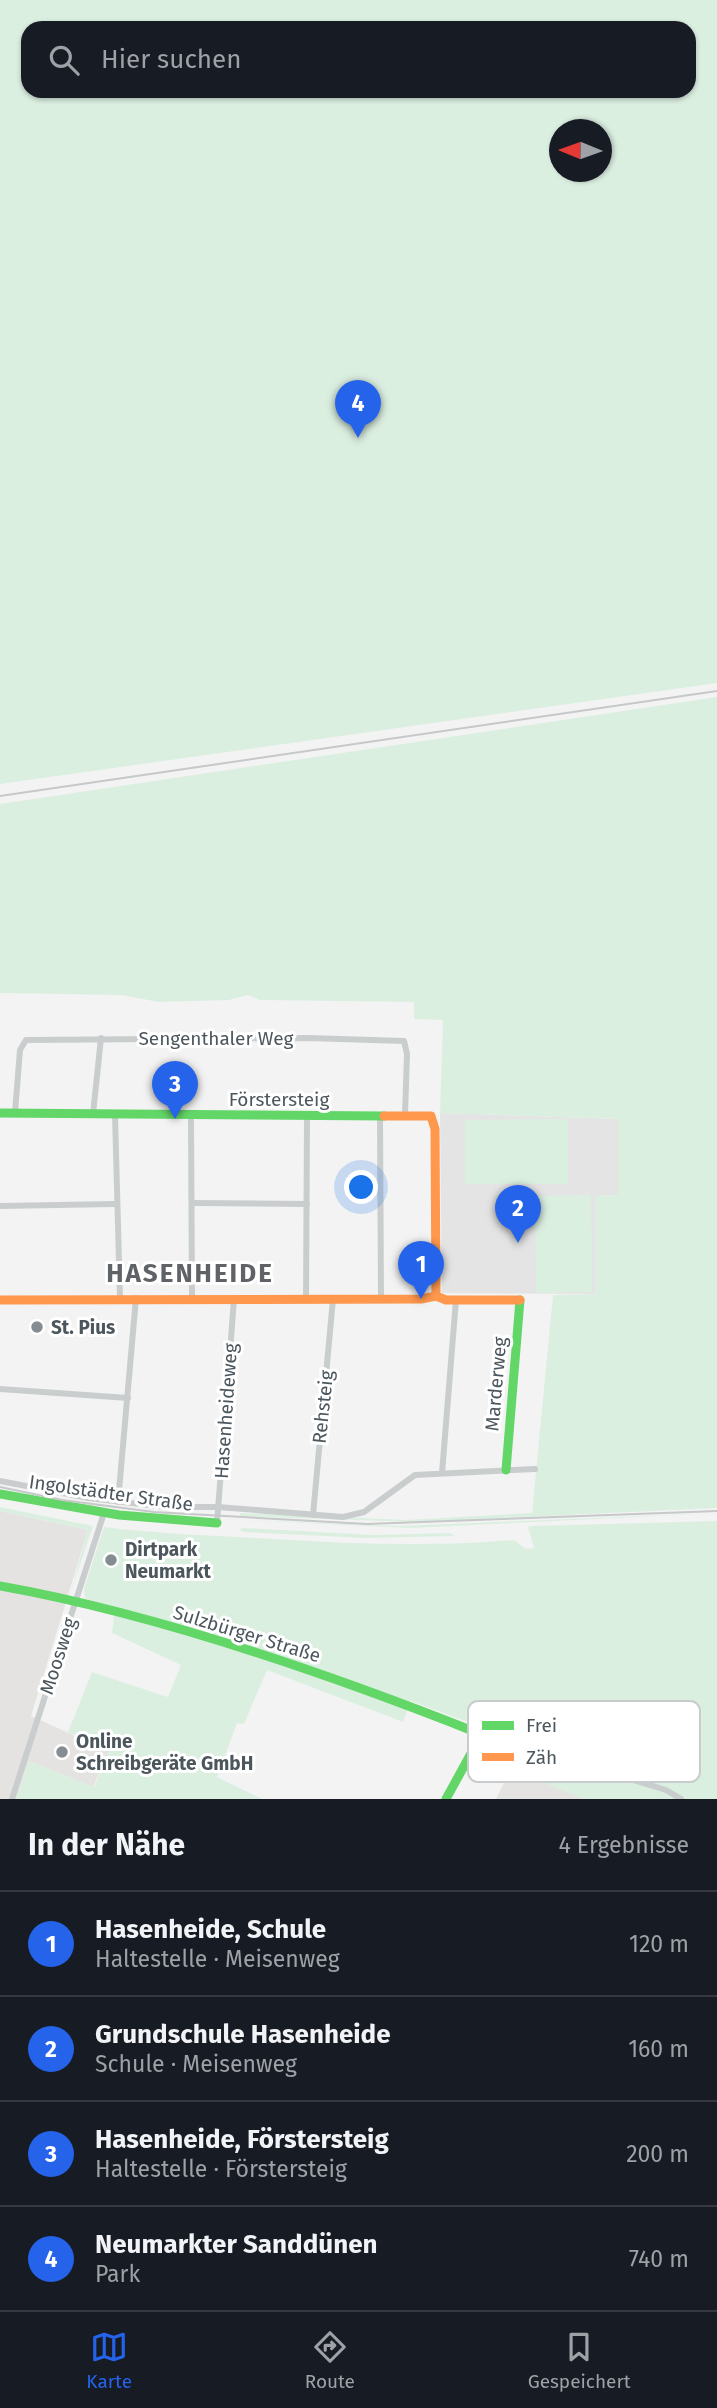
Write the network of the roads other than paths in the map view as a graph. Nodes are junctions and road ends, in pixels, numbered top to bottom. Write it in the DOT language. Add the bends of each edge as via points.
graph roads {
  1 [pos="101,1038"];
  2 [pos="15,1112"];
  3 [pos="0,1113"];
  4 [pos="93,1114"];
  5 [pos="115,1115"];
  6 [pos="405,1115"];
  7 [pos="191,1116"];
  8 [pos="307,1116"];
  9 [pos="380,1116"];
  10 [pos="192,1203"];
  11 [pos="115,1204"];
  12 [pos="307,1204"];
  13 [pos="0,1206"];
  14 [pos="436,1296"];
  15 [pos="120,1298"];
  16 [pos="136,1298"];
  17 [pos="192,1298"];
  18 [pos="306,1298"];
  19 [pos="234,1299"];
  20 [pos="332,1299"];
  21 [pos="381,1299"];
  22 [pos="0,1300"];
  23 [pos="456,1300"];
  24 [pos="0,1389"];
  25 [pos="128,1398"];
  26 [pos="535,1469"];
  27 [pos="506,1470"];
  28 [pos="442,1473"];
  29 [pos="0,1481"];
  30 [pos="0,1494"];
  31 [pos="118,1502"];
  32 [pos="218,1507"];
  33 [pos="104,1513"];
  34 [pos="313,1516"];
  35 [pos="217,1523"];
  36 [pos="0,1586"];
  37 [pos="75,1601"];
  38 [pos="468,1729"];
  39 [pos="468,1759"];
  40 [pos="640,1782"];
  41 [pos="12,1799"];
  42 [pos="446,1799"];
  43 [pos="681,1799"];
  1 -- 2 [label="street, Sengenthaler Weg" via="26,1040 20,1050"];
  1 -- 4 [label="street"];
  1 -- 6 [label="street, Sengenthaler Weg" via="398,1040 405,1043"];
  2 -- 3 [label="street, Förstersteig"];
  2 -- 4 [label="street, Förstersteig"];
  4 -- 5 [label="street, Förstersteig"];
  5 -- 7 [label="street, Förstersteig"];
  5 -- 11 [label="street"];
  6 -- 9 [label="street, Förstersteig"];
  6 -- 14 [label="street, Förstersteig" via="432,1117"];
  7 -- 8 [label="street, Förstersteig"];
  7 -- 10 [label="street"];
  8 -- 9 [label="street, Förstersteig"];
  8 -- 12 [label="street"];
  9 -- 21 [label="street"];
  10 -- 12 [label="street"];
  10 -- 17 [label="street"];
  11 -- 13 [label="street"];
  11 -- 15 [label="street"];
  12 -- 18 [label="street"];
  14 -- 21 [label="street"];
  14 -- 23 [label="street"];
  15 -- 16 [label="street"];
  15 -- 22 [label="street"];
  16 -- 17 [label="street"];
  16 -- 25 [label="street"];
  17 -- 19 [label="street"];
  18 -- 19 [label="street"];
  18 -- 20 [label="street"];
  19 -- 32 [label="street, Hasenheideweg"];
  20 -- 21 [label="street"];
  20 -- 34 [label="street, Rehsteig"];
  23 -- 27 [label="street, Marderweg" via="521,1300"];
  23 -- 28 [label="street"];
  24 -- 25 [label="street"];
  25 -- 31 [label="street"];
  26 -- 27 [label="street"];
  27 -- 28 [label="street"];
  28 -- 34 [label="street" via="411,1476 360,1514"];
  29 -- 31 [label="street"];
  30 -- 33 [label="street, Ingolstädter Straße"];
  31 -- 32 [label="street"];
  32 -- 34 [label="street"];
  32 -- 35 [label="street, Hasenheideweg"];
  33 -- 35 [label="street, Ingolstädter Straße"];
  33 -- 37 [label="street, Moosweg"];
  36 -- 37 [label="street, Sulzbürger Straße"];
  37 -- 38 [label="street, Sulzbürger Straße" via="360,1688"];
  37 -- 41 [label="street, Moosweg"];
  39 -- 42 [label="street"];
  40 -- 43 [label="street, Sulzbürger Straße"];
}
